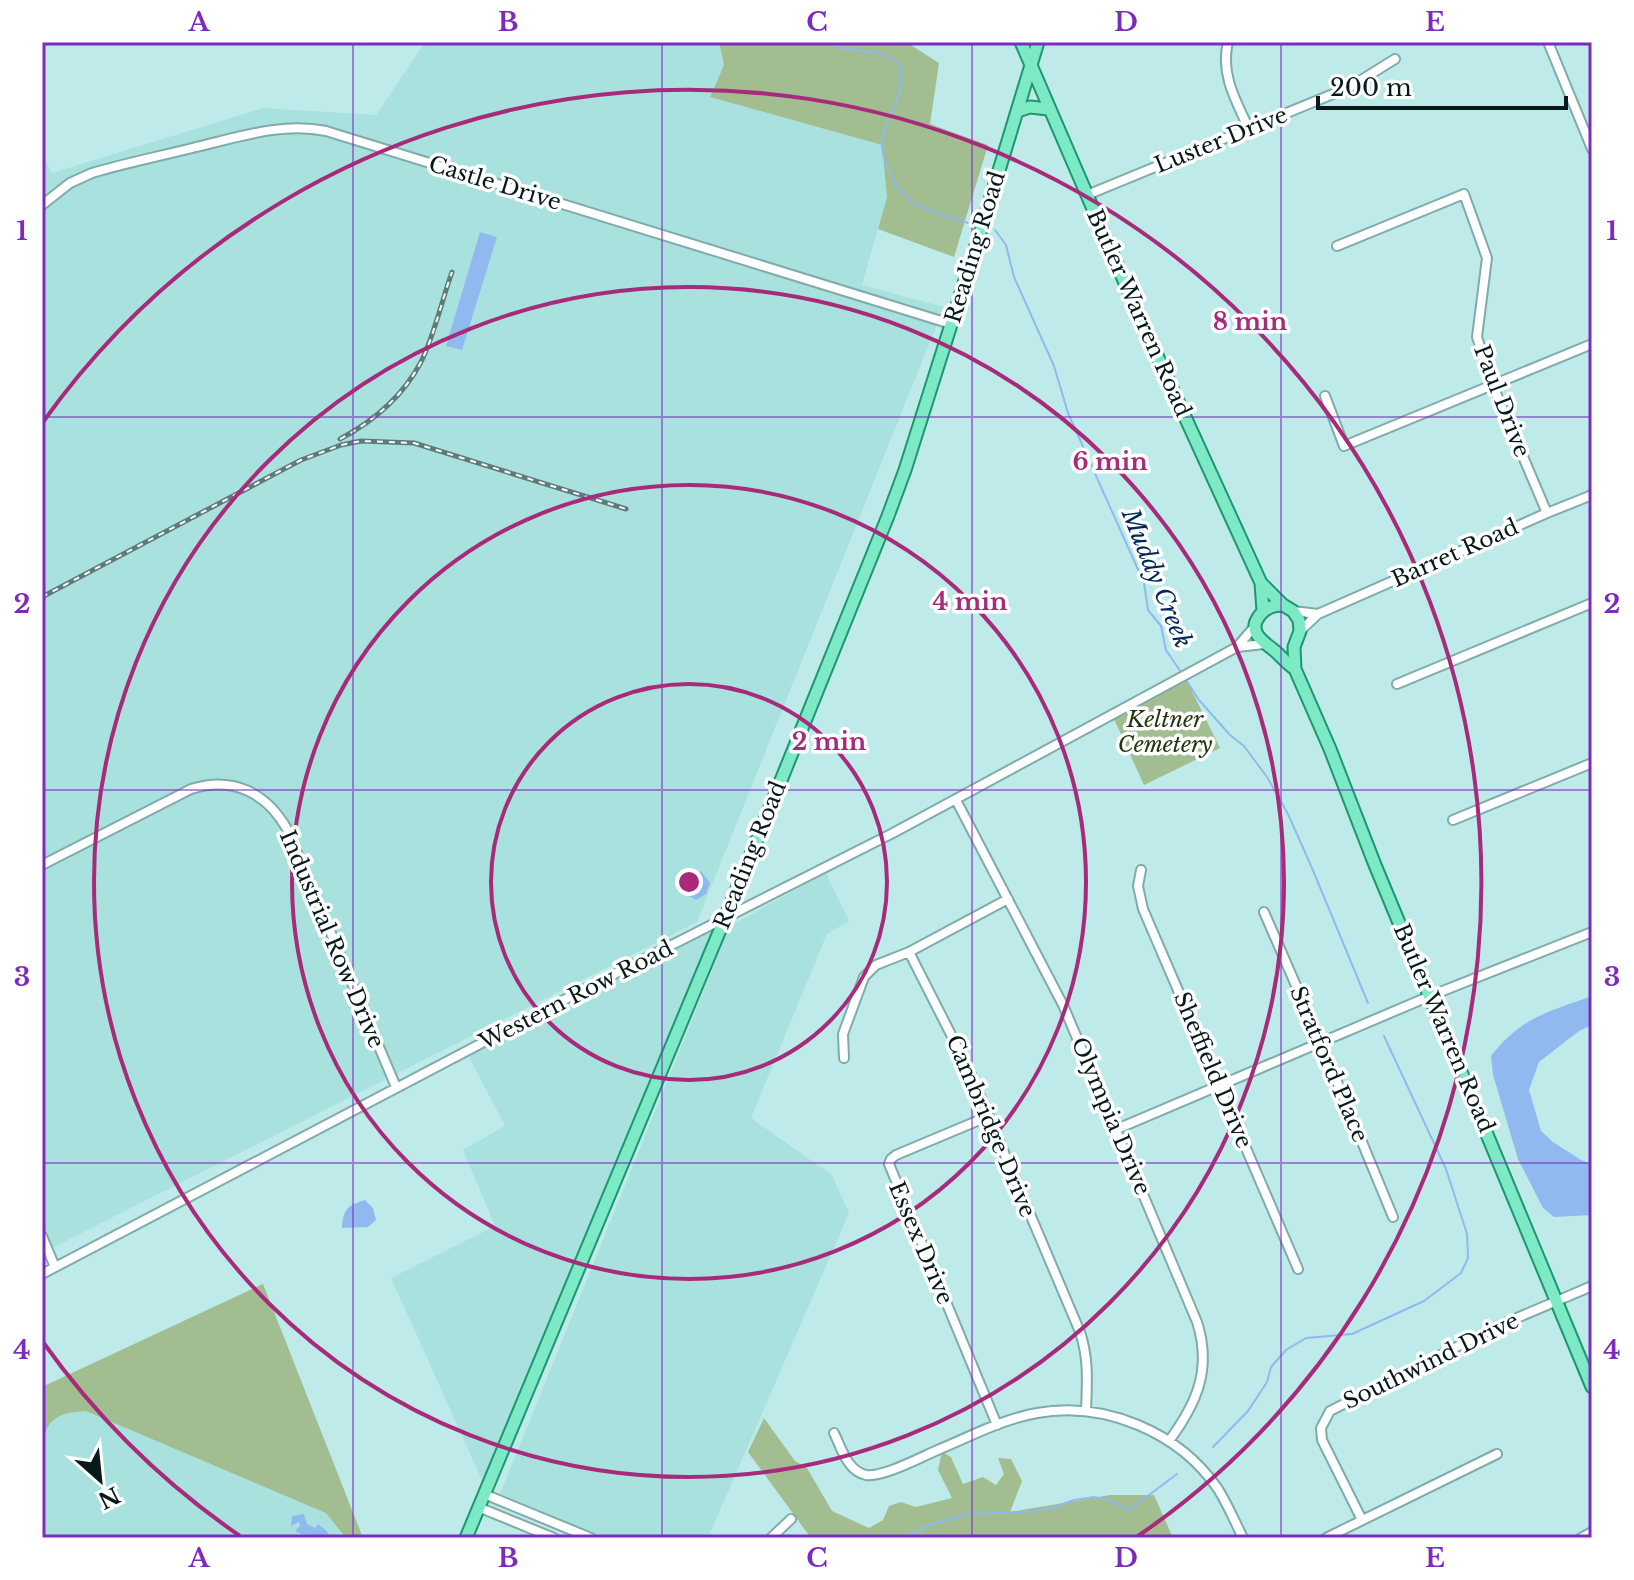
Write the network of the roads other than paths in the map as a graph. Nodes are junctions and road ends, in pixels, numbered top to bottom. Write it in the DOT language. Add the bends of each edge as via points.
graph roads {
  1 [pos="1021,42"];
  2 [pos="1038,42"];
  3 [pos="1228,42"];
  4 [pos="1548,42"];
  5 [pos="1395,59"];
  6 [pos="1031,68"];
  7 [pos="1048,109"];
  8 [pos="1018,111"];
  9 [pos="1249,129"];
  10 [pos="1592,149"];
  11 [pos="1087,195"];
  12 [pos="42,205"];
  13 [pos="1337,246"];
  14 [pos="951,324"];
  15 [pos="1592,344"];
  16 [pos="1493,386"];
  17 [pos="1325,396"];
  18 [pos="1592,495"];
  19 [pos="1547,513"];
  20 [pos="1261,583"];
  21 [pos="1591,606"];
  22 [pos="1288,608"];
  23 [pos="1263,611"];
  24 [pos="1318,614"];
  25 [pos="1255,626"];
  26 [pos="1297,636"];
  27 [pos="1268,646"];
  28 [pos="1237,647"];
  29 [pos="1295,669"];
  30 [pos="1397,684"];
  31 [pos="1592,763"];
  32 [pos="956,800"];
  33 [pos="1453,820"];
  34 [pos="42,865"];
  35 [pos="1141,870"];
  36 [pos="1008,899"];
  37 [pos="1264,912"];
  38 [pos="723,920"];
  39 [pos="1592,932"];
  40 [pos="909,952"];
  41 [pos="1430,996"];
  42 [pos="1321,1043"];
  43 [pos="844,1058"];
  44 [pos="1219,1086"];
  45 [pos="396,1087"];
  46 [pos="989,1116"];
  47 [pos="1117,1129"];
  48 [pos="1393,1217"];
  49 [pos="42,1236"];
  50 [pos="55,1267"];
  51 [pos="1298,1269"];
  52 [pos="42,1274"];
  53 [pos="1592,1286"];
  54 [pos="1555,1301"];
  55 [pos="1592,1387"];
  56 [pos="1086,1411"];
  57 [pos="997,1425"];
  58 [pos="834,1433"];
  59 [pos="1169,1441"];
  60 [pos="1497,1454"];
  61 [pos="484,1494"];
  62 [pos="478,1507"];
  63 [pos="791,1519"];
  64 [pos="1362,1520"];
  65 [pos="1592,1532"];
  66 [pos="466,1538"];
  67 [pos="554,1538"];
  68 [pos="591,1538"];
  69 [pos="771,1538"];
  70 [pos="1243,1538"];
  71 [pos="1326,1538"];
  72 [pos="1581,1538"];
  1 -- 6 [label="main road, Butler Warren Road"];
  2 -- 6 [label="main road, Reading Road"];
  3 -- 9 [label="street" via="1225,67"];
  4 -- 10 [label="street"];
  5 -- 9 [label="street, Luster Drive" via="1350,87"];
  6 -- 7 [label="main road, Butler Warren Road"];
  6 -- 8 [label="main road, Reading Road"];
  7 -- 8 [label="main road"];
  7 -- 11 [label="main road, Butler Warren Road"];
  8 -- 14 [label="main road, Reading Road"];
  9 -- 11 [label="street, Luster Drive"];
  11 -- 20 [label="main road, Butler Warren Road"];
  12 -- 14 [label="street, Castle Drive" via="92,173 260,132 308,127"];
  13 -- 16 [label="street, Paul Drive" via="1464,194 1487,258 1477,337"];
  14 -- 38 [label="main road, Reading Road" via="888,516"];
  15 -- 16 [label="street"];
  16 -- 17 [label="street" via="1344,446"];
  16 -- 19 [label="street, Paul Drive"];
  18 -- 19 [label="street, Barret Road"];
  19 -- 24 [label="street, Barret Road"];
  20 -- 22 [label="main road, Butler Warren Road"];
  20 -- 23 [label="main road, Butler Warren Road"];
  21 -- 30 [label="street"];
  22 -- 23 [label="main road"];
  22 -- 24 [label="street"];
  22 -- 26 [label="main road, Butler Warren Road" via="1299,620"];
  23 -- 25 [label="main road"];
  24 -- 26 [label="street, Barret Road"];
  25 -- 27 [label="main road, Butler Warren Road"];
  25 -- 28 [label="street, Western Row Road"];
  26 -- 27 [label="main road" via="1287,646"];
  26 -- 29 [label="main road, Butler Warren Road"];
  27 -- 28 [label="street, Western Row Road"];
  27 -- 29 [label="main road, Butler Warren Road"];
  28 -- 32 [label="street, Western Row Road"];
  29 -- 41 [label="main road, Butler Warren Road"];
  31 -- 33 [label="street"];
  32 -- 36 [label="street, Olympia Drive"];
  32 -- 38 [label="street, Western Row Road"];
  34 -- 45 [label="street, Industrial Row Drive" via="203,785 232,785 255,794 287,829"];
  35 -- 44 [label="street, Sheffield Drive" via="1143,909"];
  36 -- 40 [label="street"];
  36 -- 47 [label="street, Olympia Drive" via="1063,1005"];
  37 -- 42 [label="street, Stratford Place"];
  38 -- 45 [label="street, Western Row Road"];
  38 -- 61 [label="main road, Reading Road"];
  39 -- 41 [label="street"];
  40 -- 43 [label="street" via="876,965 864,977 843,1034"];
  40 -- 46 [label="street, Cambridge Drive"];
  41 -- 42 [label="street"];
  41 -- 54 [label="main road, Butler Warren Road"];
  42 -- 44 [label="street"];
  42 -- 48 [label="street, Stratford Place"];
  44 -- 47 [label="street"];
  44 -- 51 [label="street, Sheffield Drive"];
  45 -- 50 [label="street, Western Row Road"];
  46 -- 56 [label="street, Cambridge Drive" via="1084,1344"];
  46 -- 57 [label="street, Essex Drive" via="896,1155 889,1164"];
  47 -- 59 [label="street, Olympia Drive" via="1203,1345 1197,1393"];
  49 -- 50 [label="street"];
  50 -- 52 [label="street, Western Row Road"];
  53 -- 54 [label="street, Southwind Drive"];
  54 -- 55 [label="main road, Butler Warren Road"];
  54 -- 64 [label="street, Southwind Drive" via="1330,1411 1321,1428 1322,1440"];
  56 -- 57 [label="street" via="1052,1411"];
  56 -- 59 [label="street" via="1126,1420"];
  57 -- 58 [label="street" via="872,1475 855,1470"];
  59 -- 70 [label="street" via="1210,1479"];
  60 -- 64 [label="street"];
  61 -- 62 [label="main road, Reading Road"];
  61 -- 68 [label="street"];
  62 -- 66 [label="main road, Reading Road"];
  62 -- 67 [label="street"];
  63 -- 69 [label="street"];
  64 -- 71 [label="street"];
  65 -- 72 [label="street"];
}
